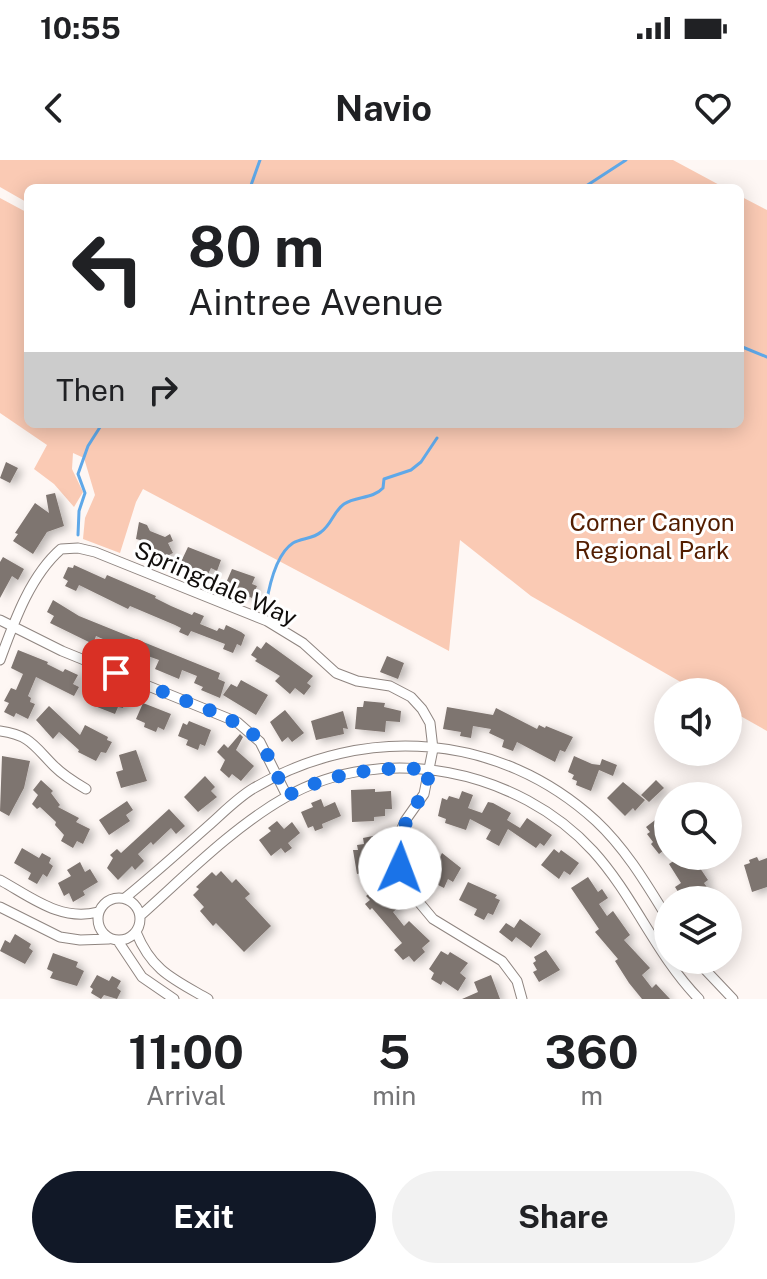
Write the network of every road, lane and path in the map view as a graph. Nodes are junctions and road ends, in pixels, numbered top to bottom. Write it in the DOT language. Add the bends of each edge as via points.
graph roads {
  1 [pos="0,620"];
  2 [pos="13,626"];
  3 [pos="0,660"];
  4 [pos="0,731"];
  5 [pos="433,749"];
  6 [pos="430,770"];
  7 [pos="278,776"];
  8 [pos="86,789"];
  9 [pos="287,796"];
  10 [pos="0,880"];
  11 [pos="125,898"];
  12 [pos="654,898"];
  13 [pos="0,907"];
  14 [pos="98,912"];
  15 [pos="140,916"];
  16 [pos="136,932"];
  17 [pos="114,940"];
  18 [pos="709,974"];
  19 [pos="174,999"];
  20 [pos="208,999"];
  21 [pos="522,999"];
  22 [pos="699,999"];
  23 [pos="733,999"];
  1 -- 2 [label="street"];
  2 -- 3 [label="street, Springdale Way"];
  2 -- 5 [label="street, Springdale Way" via="50,558 61,549 95,552 267,621 303,643 336,673 390,686 411,697 430,723"];
  2 -- 7 [label="street" via="237,722 260,742"];
  4 -- 8 [label="street" via="38,746 66,777"];
  5 -- 6 [label="street"];
  5 -- 7 [label="street" via="351,750"];
  5 -- 12 [label="street" via="493,759 561,793 615,841"];
  6 -- 9 [label="street" via="347,775"];
  6 -- 21 [label="street" via="424,794 400,833 400,868 433,919 491,952 512,971"];
  6 -- 22 [label="street" via="497,785 538,806 579,837 607,868 661,952"];
  7 -- 9 [label="street"];
  7 -- 11 [label="street" via="252,790"];
  9 -- 15 [label="street" via="231,836"];
  10 -- 14 [label="street" via="58,912"];
  11 -- 14 [label="street" via="106,902"];
  11 -- 15 [label="street"];
  13 -- 17 [label="street" via="60,937"];
  14 -- 17 [label="street" via="98,925"];
  15 -- 16 [label="street"];
  16 -- 17 [label="street"];
  16 -- 20 [label="street" via="157,968"];
  17 -- 19 [label="street" via="142,977"];
  18 -- 23 [label="street"];
}
